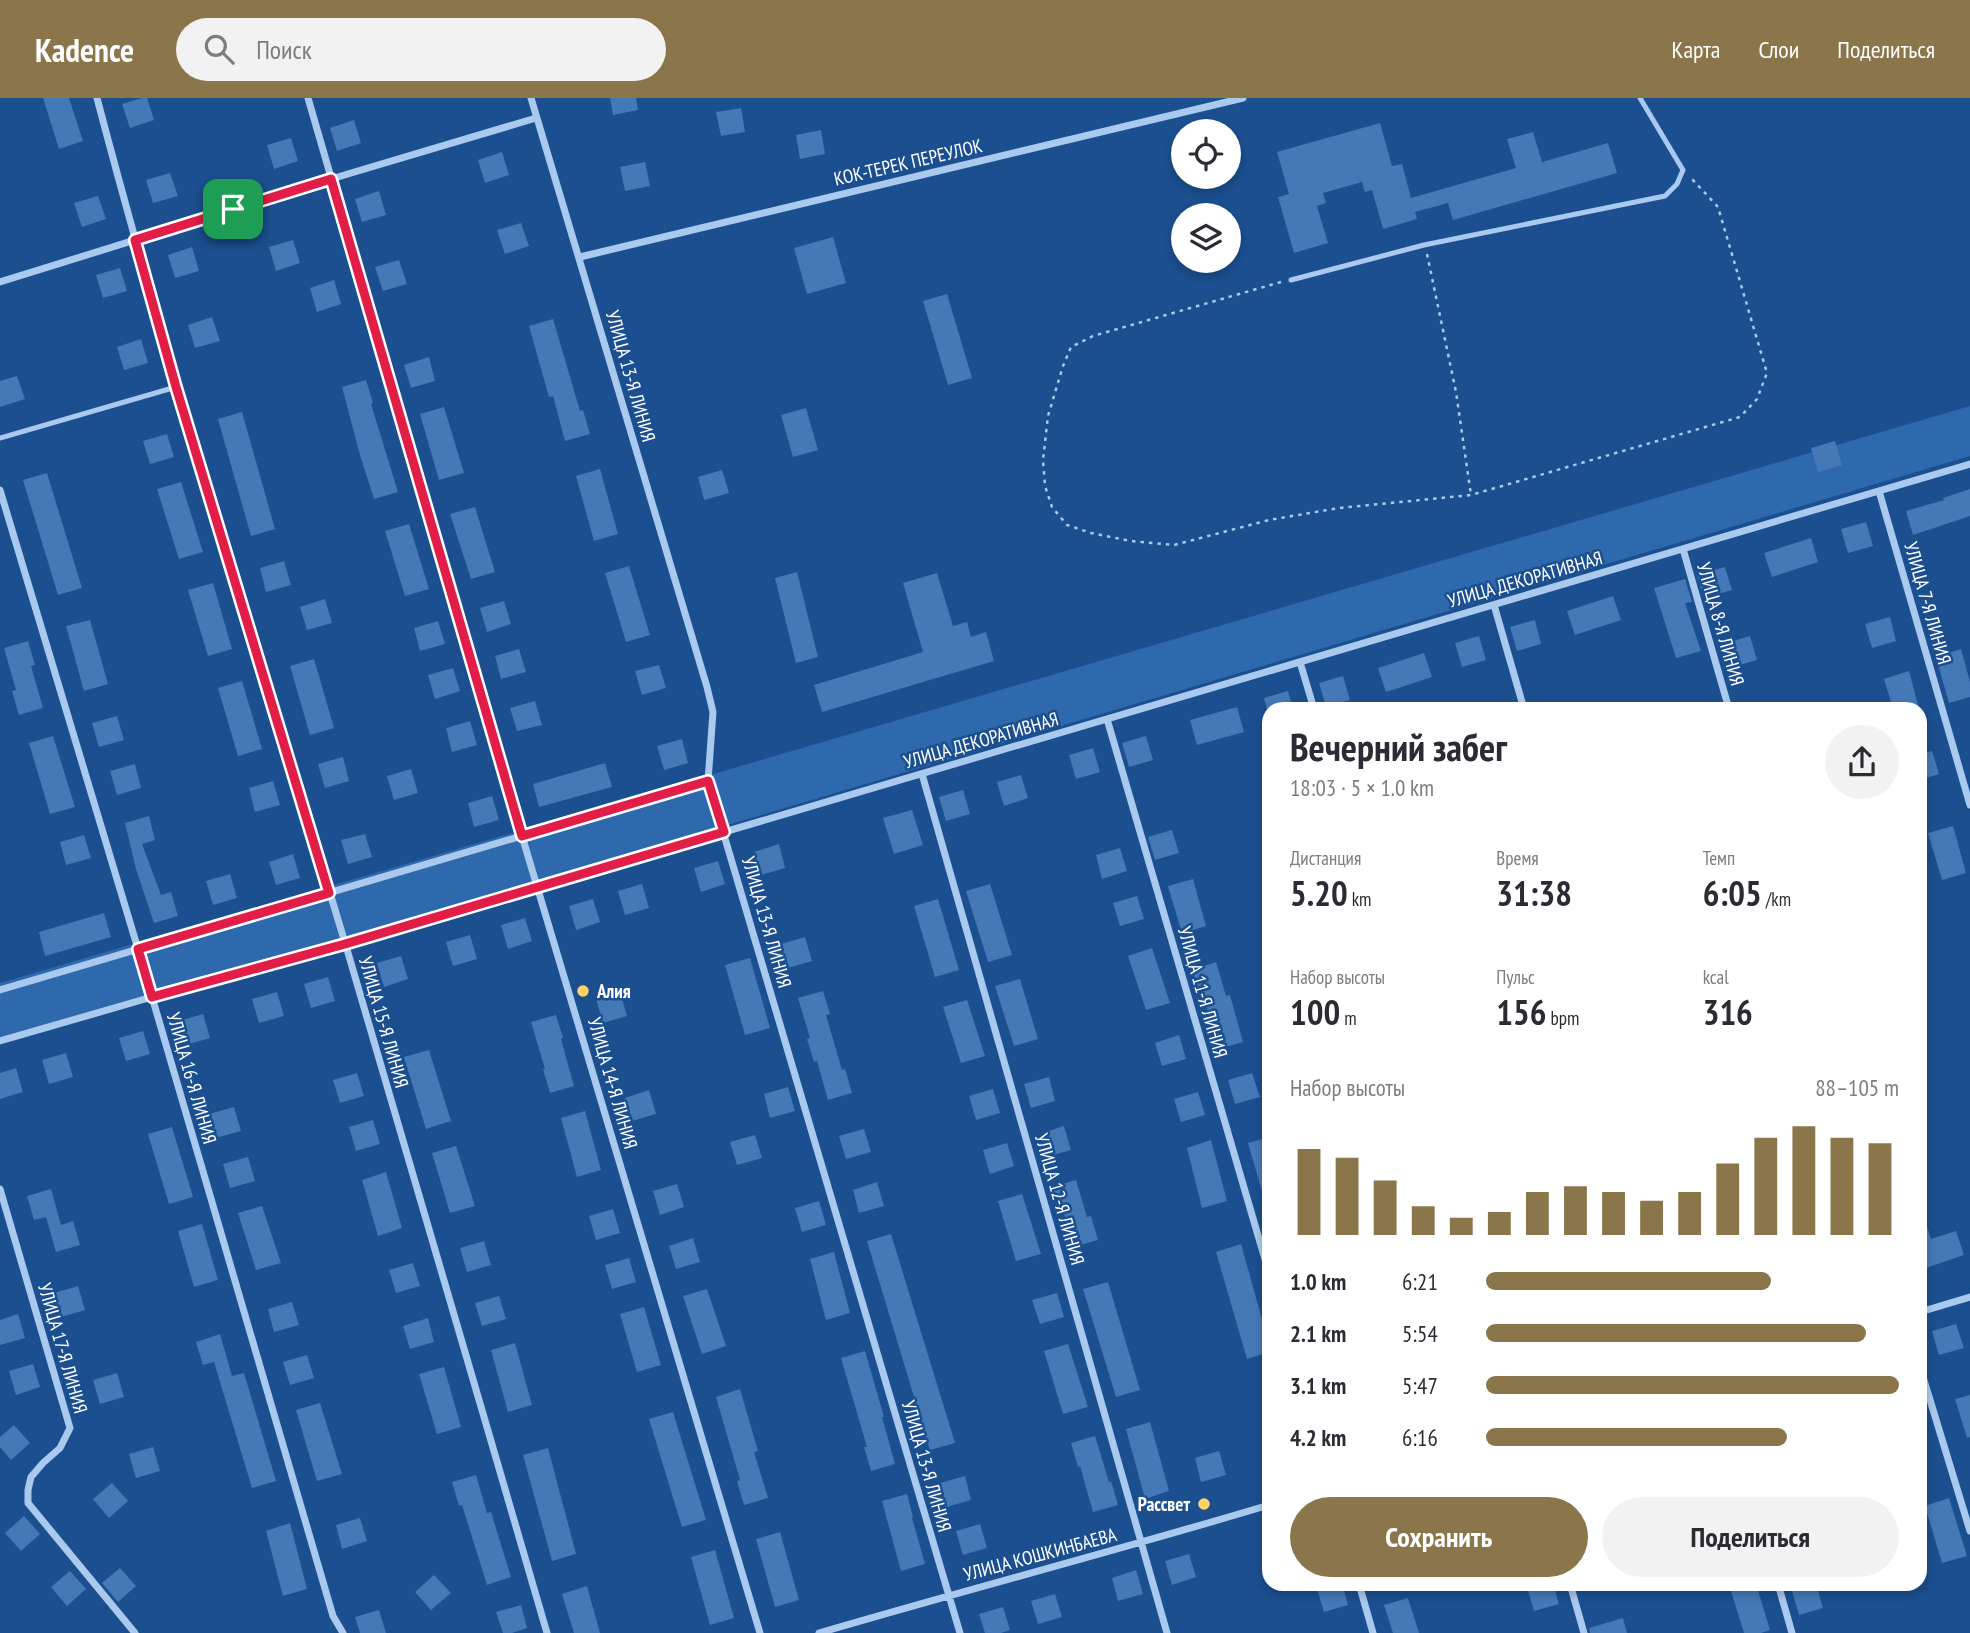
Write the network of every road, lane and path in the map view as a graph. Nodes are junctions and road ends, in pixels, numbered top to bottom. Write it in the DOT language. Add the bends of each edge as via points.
graph roads {
  1 [pos="97,98"];
  2 [pos="308,98"];
  3 [pos="531,98"];
  4 [pos="1243,98"];
  5 [pos="1640,98"];
  6 [pos="536,118"];
  7 [pos="1683,170"];
  8 [pos="331,179"];
  9 [pos="135,240"];
  10 [pos="1424,245"];
  11 [pos="580,257"];
  12 [pos="1291,280"];
  13 [pos="0,282"];
  14 [pos="176,387"];
  15 [pos="0,438"];
  16 [pos="1970,464"];
  17 [pos="0,490"];
  18 [pos="1879,491"];
  19 [pos="1471,495"];
  20 [pos="1683,549"];
  21 [pos="1494,605"];
  22 [pos="1300,662"];
  23 [pos="1312,702"];
  24 [pos="1522,702"];
  25 [pos="1727,702"];
  26 [pos="1107,719"];
  27 [pos="922,774"];
  28 [pos="708,781"];
  29 [pos="1970,805"];
  30 [pos="724,832"];
  31 [pos="522,836"];
  32 [pos="539,887"];
  33 [pos="329,893"];
  34 [pos="345,944"];
  35 [pos="138,949"];
  36 [pos="0,990"];
  37 [pos="152,997"];
  38 [pos="0,1041"];
  39 [pos="0,1189"];
  40 [pos="1262,1249"];
  41 [pos="1970,1297"];
  42 [pos="1927,1310"];
  43 [pos="1927,1390"];
  44 [pos="1262,1507"];
  45 [pos="1970,1531"];
  46 [pos="1142,1543"];
  47 [pos="1361,1591"];
  48 [pos="1572,1591"];
  49 [pos="1779,1591"];
  50 [pos="948,1595"];
  51 [pos="135,1633"];
  52 [pos="343,1633"];
  53 [pos="547,1633"];
  54 [pos="760,1633"];
  55 [pos="819,1633"];
  56 [pos="960,1633"];
  57 [pos="1167,1633"];
  58 [pos="1373,1633"];
  59 [pos="1584,1633"];
  60 [pos="1792,1633"];
  1 -- 9 [label="street, УЛИЦА 15-Я ЛИНИЯ"];
  2 -- 8 [label="street, УЛИЦА 14-Я ЛИНИЯ"];
  3 -- 6 [label="street, УЛИЦА 13-Я ЛИНИЯ"];
  4 -- 11 [label="street, КОК-ТЕРЕК ПЕРЕУЛОК"];
  5 -- 7 [label="lane"];
  6 -- 8 [label="street"];
  6 -- 11 [label="street, УЛИЦА 13-Я ЛИНИЯ"];
  7 -- 10 [label="lane" via="1665,196"];
  7 -- 19 [label="path" via="1717,207 1767,373 1757,399 1740,417"];
  8 -- 9 [label="street"];
  8 -- 31 [label="street, УЛИЦА 14-Я ЛИНИЯ"];
  9 -- 13 [label="street"];
  9 -- 14 [label="street, УЛИЦА 15-Я ЛИНИЯ"];
  10 -- 12 [label="lane"];
  10 -- 19 [label="path"];
  11 -- 28 [label="street, УЛИЦА 13-Я ЛИНИЯ" via="707,687 713,712"];
  12 -- 19 [label="path" via="1093,336 1071,347 1048,416 1043,460 1052,507 1067,525 1131,541 1174,545 1269,520 1339,508"];
  14 -- 15 [label="lane"];
  14 -- 33 [label="street, УЛИЦА 15-Я ЛИНИЯ"];
  16 -- 18 [label="street, УЛИЦА ДЕКОРАТИВНАЯ"];
  17 -- 35 [label="street, УЛИЦА 16-Я ЛИНИЯ"];
  18 -- 20 [label="street, УЛИЦА ДЕКОРАТИВНАЯ"];
  18 -- 29 [label="street, УЛИЦА 7-Я ЛИНИЯ"];
  20 -- 21 [label="street, УЛИЦА ДЕКОРАТИВНАЯ"];
  20 -- 25 [label="street, УЛИЦА 8-Я ЛИНИЯ"];
  21 -- 22 [label="street, УЛИЦА ДЕКОРАТИВНАЯ"];
  21 -- 24 [label="street"];
  22 -- 23 [label="street"];
  22 -- 26 [label="street, УЛИЦА ДЕКОРАТИВНАЯ"];
  26 -- 27 [label="street, УЛИЦА ДЕКОРАТИВНАЯ"];
  26 -- 40 [label="street, УЛИЦА 11-Я ЛИНИЯ"];
  27 -- 30 [label="street, УЛИЦА ДЕКОРАТИВНАЯ"];
  27 -- 46 [label="street, УЛИЦА 12-Я ЛИНИЯ"];
  28 -- 30 [label="street, УЛИЦА 13-Я ЛИНИЯ"];
  28 -- 31 [label="street"];
  30 -- 32 [label="street, УЛИЦА ДЕКОРАТИВНАЯ"];
  30 -- 50 [label="street, УЛИЦА 13-Я ЛИНИЯ"];
  31 -- 32 [label="street, УЛИЦА 14-Я ЛИНИЯ"];
  31 -- 33 [label="street"];
  32 -- 34 [label="street, УЛИЦА ДЕКОРАТИВНАЯ"];
  32 -- 54 [label="street, УЛИЦА 14-Я ЛИНИЯ"];
  33 -- 34 [label="street, УЛИЦА 15-Я ЛИНИЯ"];
  33 -- 35 [label="street"];
  34 -- 37 [label="street, УЛИЦА ДЕКОРАТИВНАЯ"];
  34 -- 53 [label="street, УЛИЦА 15-Я ЛИНИЯ"];
  35 -- 36 [label="street"];
  35 -- 37 [label="street, УЛИЦА 16-Я ЛИНИЯ"];
  37 -- 38 [label="street, УЛИЦА ДЕКОРАТИВНАЯ"];
  37 -- 52 [label="street, УЛИЦА 16-Я ЛИНИЯ" via="333,1616"];
  39 -- 51 [label="street, УЛИЦА 17-Я ЛИНИЯ" via="70,1428 60,1448 31,1477 28,1503"];
  41 -- 42 [label="street"];
  43 -- 45 [label="street"];
  44 -- 46 [label="street, УЛИЦА КОШКИНБАЕВА"];
  46 -- 50 [label="street, УЛИЦА КОШКИНБАЕВА"];
  46 -- 57 [label="street, УЛИЦА 12-Я ЛИНИЯ"];
  47 -- 58 [label="street"];
  48 -- 59 [label="street"];
  49 -- 60 [label="street"];
  50 -- 55 [label="street, УЛИЦА КОШКИНБАЕВА"];
  50 -- 56 [label="street, УЛИЦА 13-Я ЛИНИЯ"];
}
